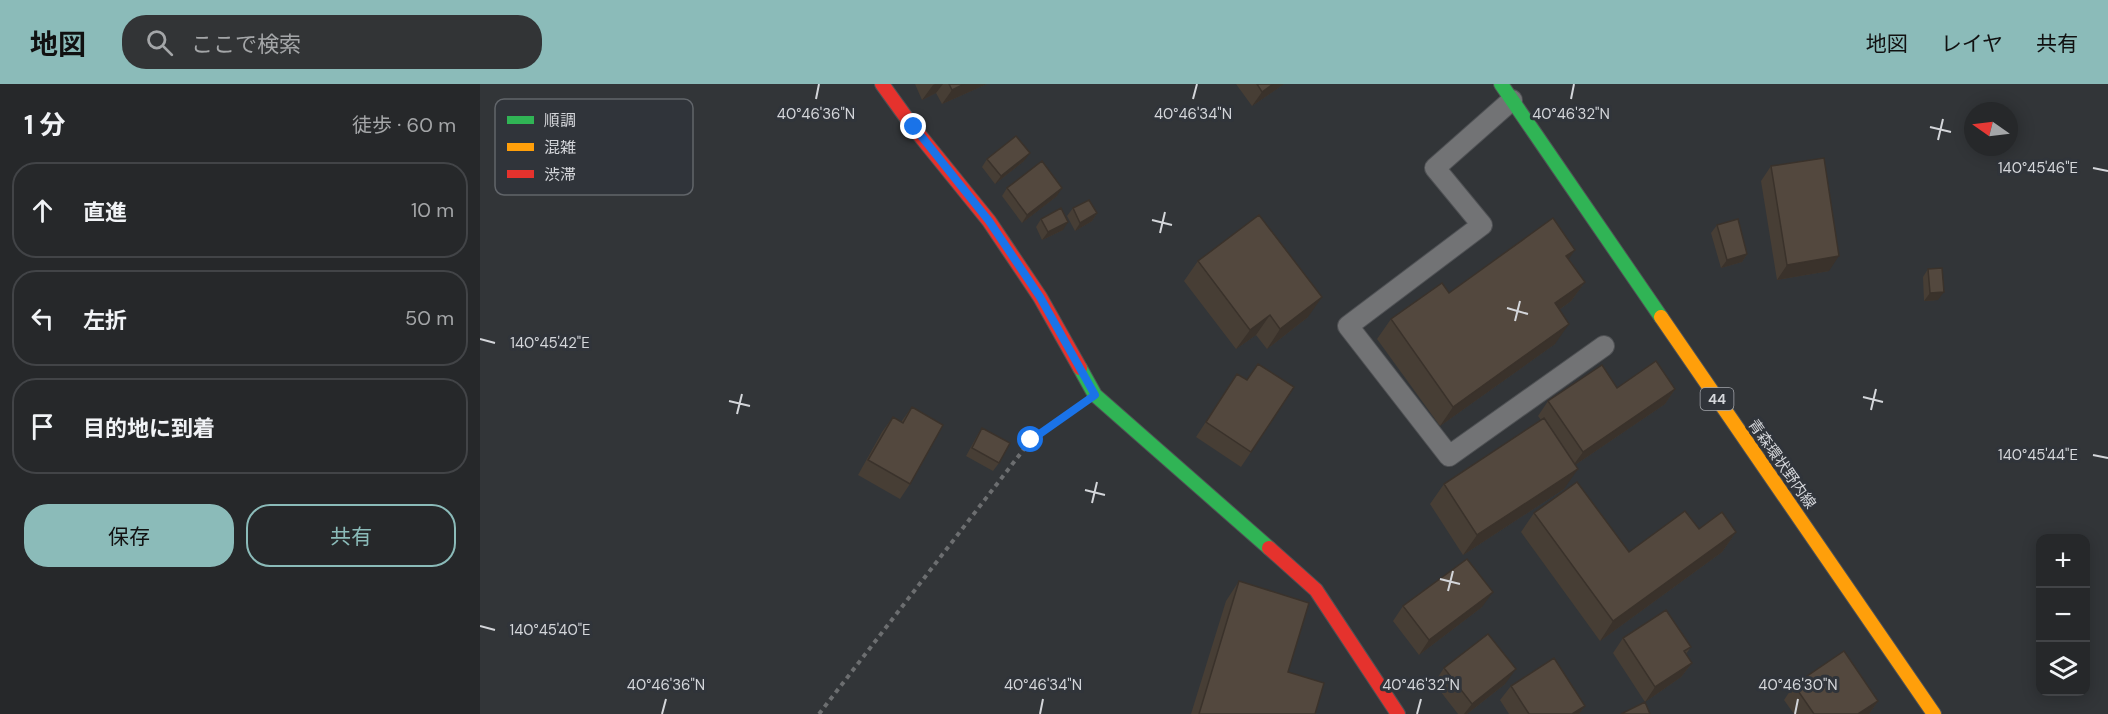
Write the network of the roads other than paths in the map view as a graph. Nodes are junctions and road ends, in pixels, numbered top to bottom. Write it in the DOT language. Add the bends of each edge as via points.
graph roads {
  1 [pos="882,84"];
  2 [pos="1507,92"];
  3 [pos="1604,346"];
  4 [pos="1398,714"];
  5 [pos="1934,714"];
  1 -- 4 [label="street" via="989,221 1040,297 1095,395 1316,590"];
  2 -- 3 [label="lane" via="1435,168 1482,225 1348,326 1449,456"];
  2 -- 5 [label="street, 青森環状野内線 / 44"];
}
